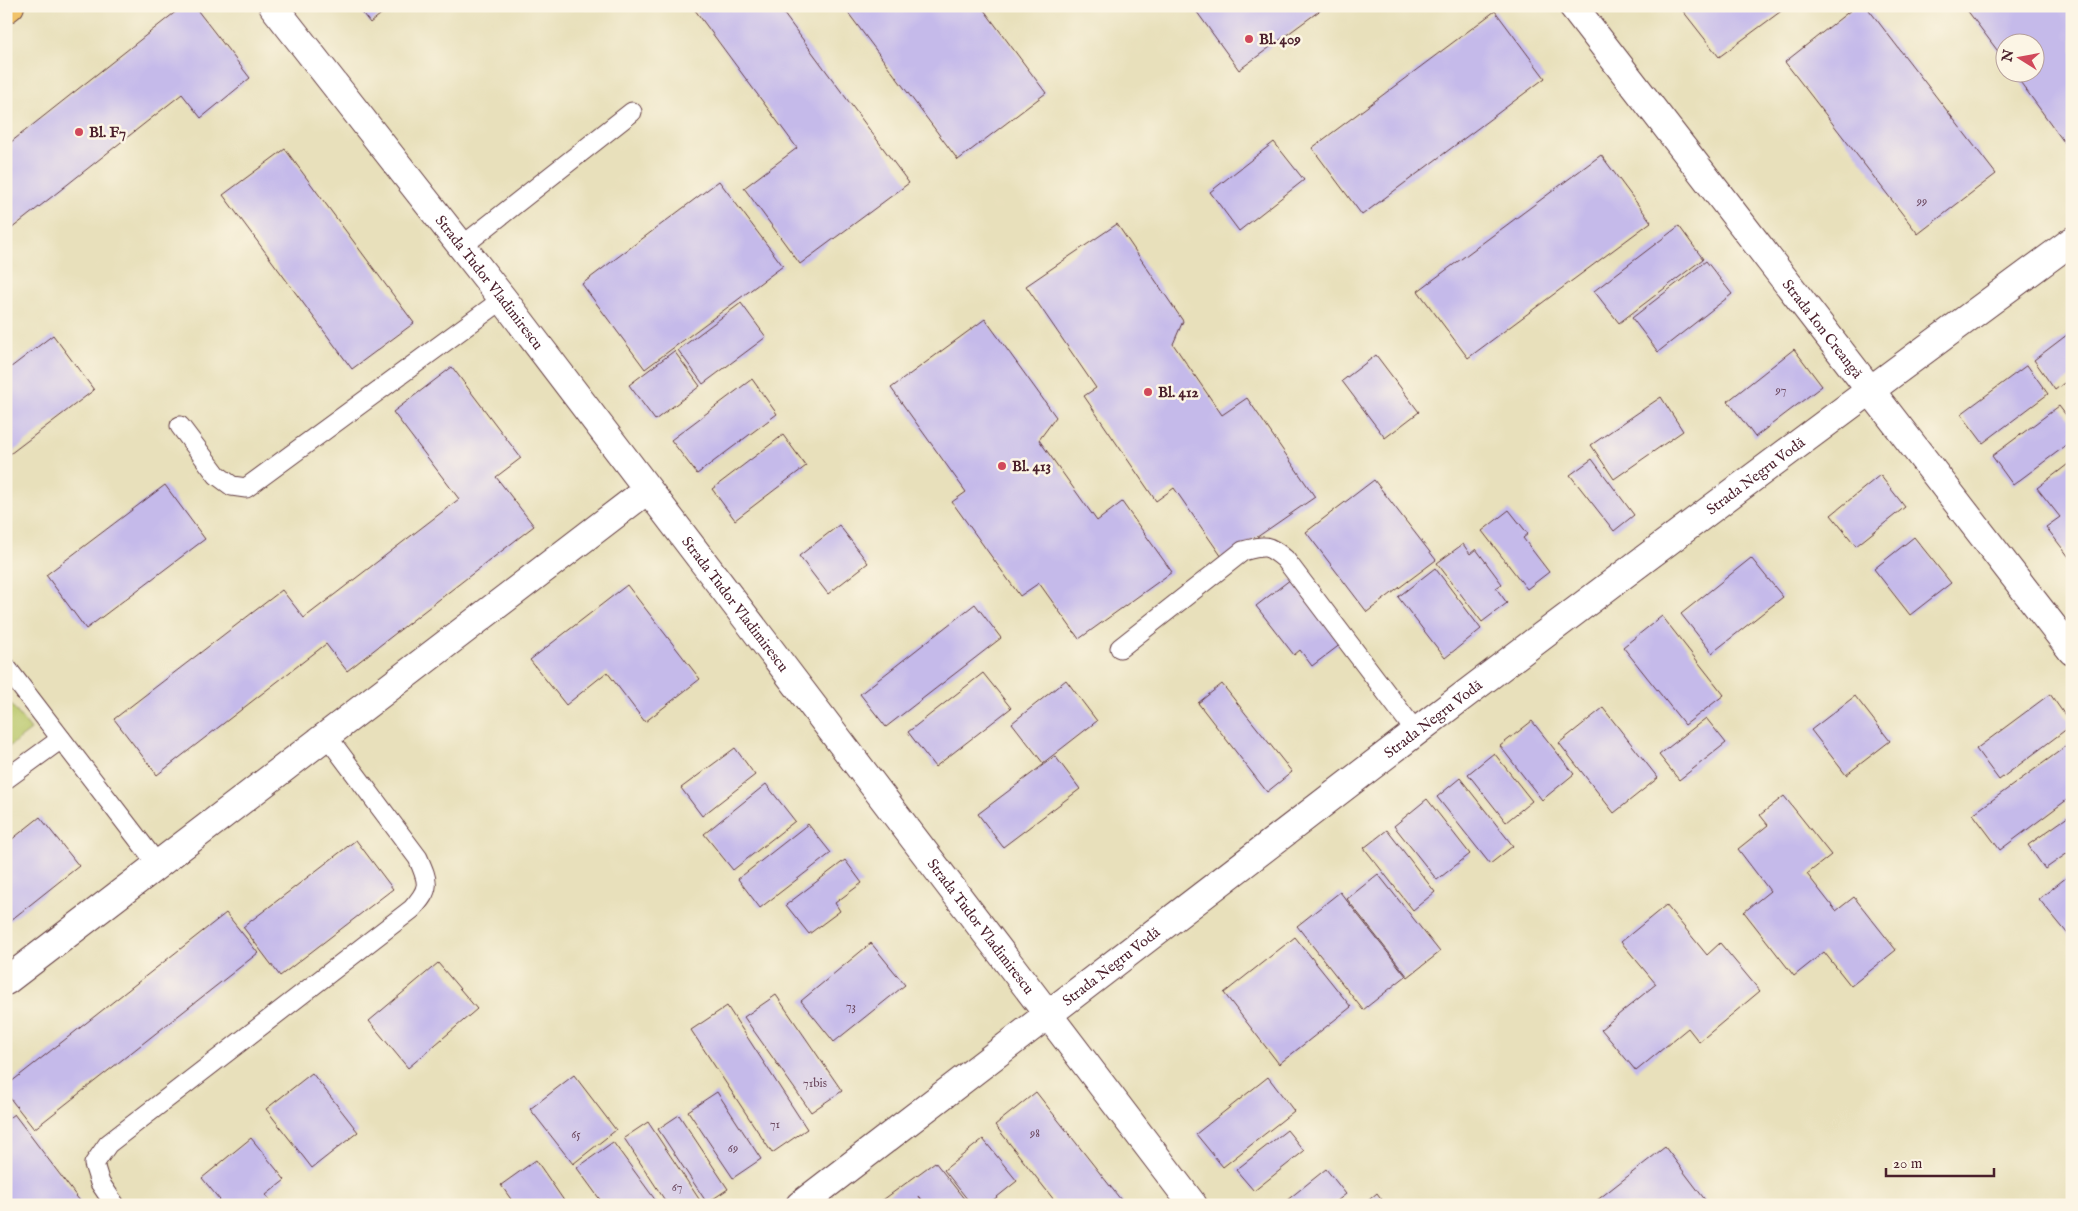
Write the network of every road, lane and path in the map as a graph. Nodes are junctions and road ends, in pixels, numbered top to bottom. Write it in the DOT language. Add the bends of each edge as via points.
graph roads {
  1 [pos="10,6"];
  2 [pos="273,6"];
  3 [pos="1573,6"];
  4 [pos="6,9"];
  5 [pos="632,112"];
  6 [pos="2072,241"];
  7 [pos="462,247"];
  8 [pos="503,299"];
  9 [pos="1870,389"];
  10 [pos="180,426"];
  11 [pos="647,490"];
  12 [pos="1120,648"];
  13 [pos="2072,651"];
  14 [pos="6,667"];
  15 [pos="1416,732"];
  16 [pos="326,735"];
  17 [pos="61,739"];
  18 [pos="6,779"];
  19 [pos="158,865"];
  20 [pos="6,981"];
  21 [pos="1050,1015"];
  22 [pos="115,1205"];
  23 [pos="800,1205"];
  24 [pos="1193,1205"];
  1 -- 4 [label="main road"];
  2 -- 7 [label="street, Strada Tudor Vladimirescu"];
  3 -- 9 [label="street, Strada Ion Creangă"];
  5 -- 7 [label="lane"];
  6 -- 9 [label="street, Strada Negru Vodă"];
  7 -- 8 [label="street, Strada Tudor Vladimirescu"];
  8 -- 10 [label="lane" via="246,488 232,486 217,474"];
  8 -- 11 [label="street, Strada Tudor Vladimirescu"];
  9 -- 13 [label="street, Strada Ion Creangă"];
  9 -- 15 [label="street, Strada Negru Vodă"];
  11 -- 16 [label="street"];
  11 -- 21 [label="street, Strada Tudor Vladimirescu"];
  12 -- 15 [label="lane" via="1243,551 1263,546 1285,559"];
  14 -- 17 [label="lane"];
  15 -- 21 [label="street, Strada Negru Vodă"];
  16 -- 19 [label="street"];
  16 -- 22 [label="lane" via="418,858 427,878 425,894 412,909 108,1144 94,1164 100,1183"];
  17 -- 18 [label="lane"];
  17 -- 19 [label="lane"];
  19 -- 20 [label="street"];
  21 -- 23 [label="street, Strada Negru Vodă"];
  21 -- 24 [label="street, Strada Tudor Vladimirescu"];
}
